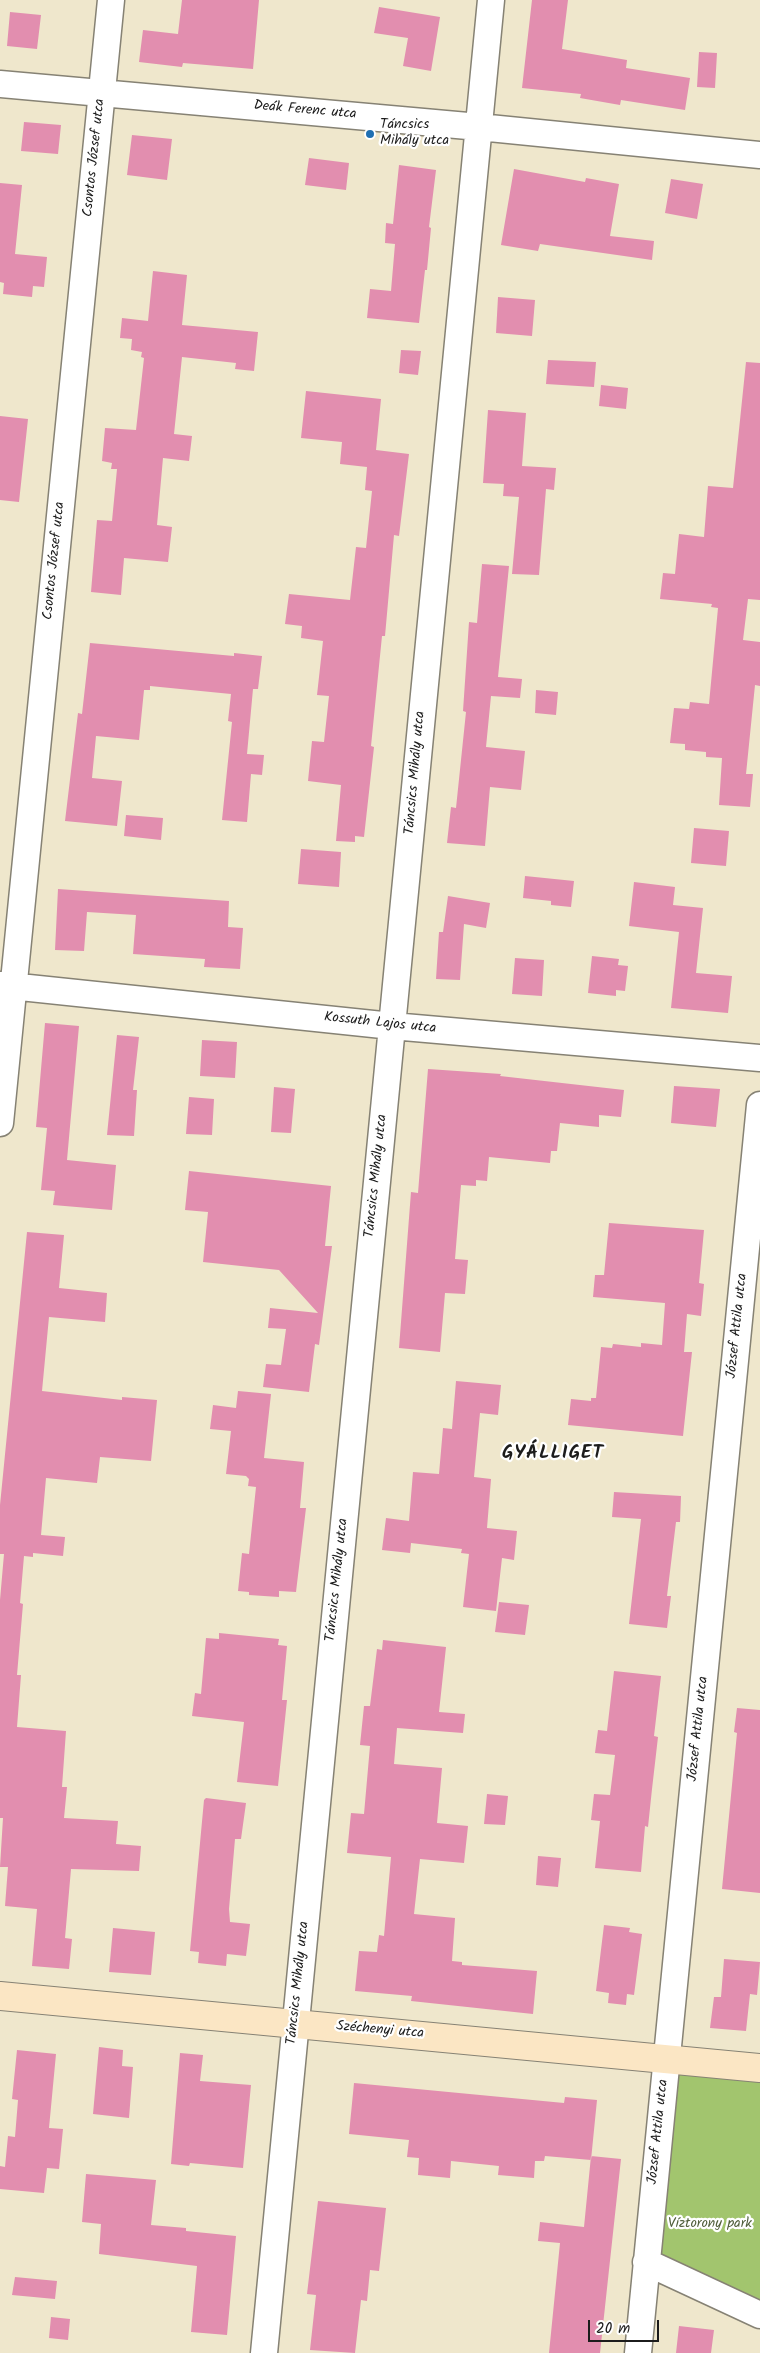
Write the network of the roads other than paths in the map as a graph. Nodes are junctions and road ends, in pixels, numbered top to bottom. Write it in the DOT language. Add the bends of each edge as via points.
graph roads {
  1 [pos="111,0"];
  2 [pos="491,0"];
  3 [pos="0,84"];
  4 [pos="101,93"];
  5 [pos="479,127"];
  6 [pos="760,155"];
  7 [pos="6,986"];
  8 [pos="392,1026"];
  9 [pos="760,1058"];
  10 [pos="760,1105"];
  11 [pos="0,1123"];
  12 [pos="0,1996"];
  13 [pos="295,2023"];
  14 [pos="666,2059"];
  15 [pos="760,2068"];
  16 [pos="646,2262"];
  17 [pos="760,2315"];
  18 [pos="264,2353"];
  19 [pos="638,2353"];
  1 -- 4 [label="street, Csontos József utca"];
  2 -- 5 [label="street, Táncsics Mihály utca"];
  3 -- 4 [label="street, Deák Ferenc utca"];
  4 -- 5 [label="street, Deák Ferenc utca"];
  4 -- 7 [label="street, Csontos József utca"];
  5 -- 6 [label="street, Deák Ferenc utca"];
  5 -- 8 [label="street, Táncsics Mihály utca"];
  7 -- 8 [label="street, Kossuth Lajos utca"];
  7 -- 11 [label="street, Csontos József utca"];
  8 -- 9 [label="street, Kossuth Lajos utca"];
  8 -- 13 [label="street, Táncsics Mihály utca"];
  10 -- 14 [label="street, József Attila utca"];
  12 -- 13 [label="street, Széchenyi utca"];
  13 -- 14 [label="street, Széchenyi utca"];
  13 -- 18 [label="street, Táncsics Mihály utca"];
  14 -- 15 [label="street, Széchenyi utca"];
  14 -- 16 [label="street, József Attila utca"];
  16 -- 17 [label="street"];
  16 -- 19 [label="street, József Attila utca"];
}
